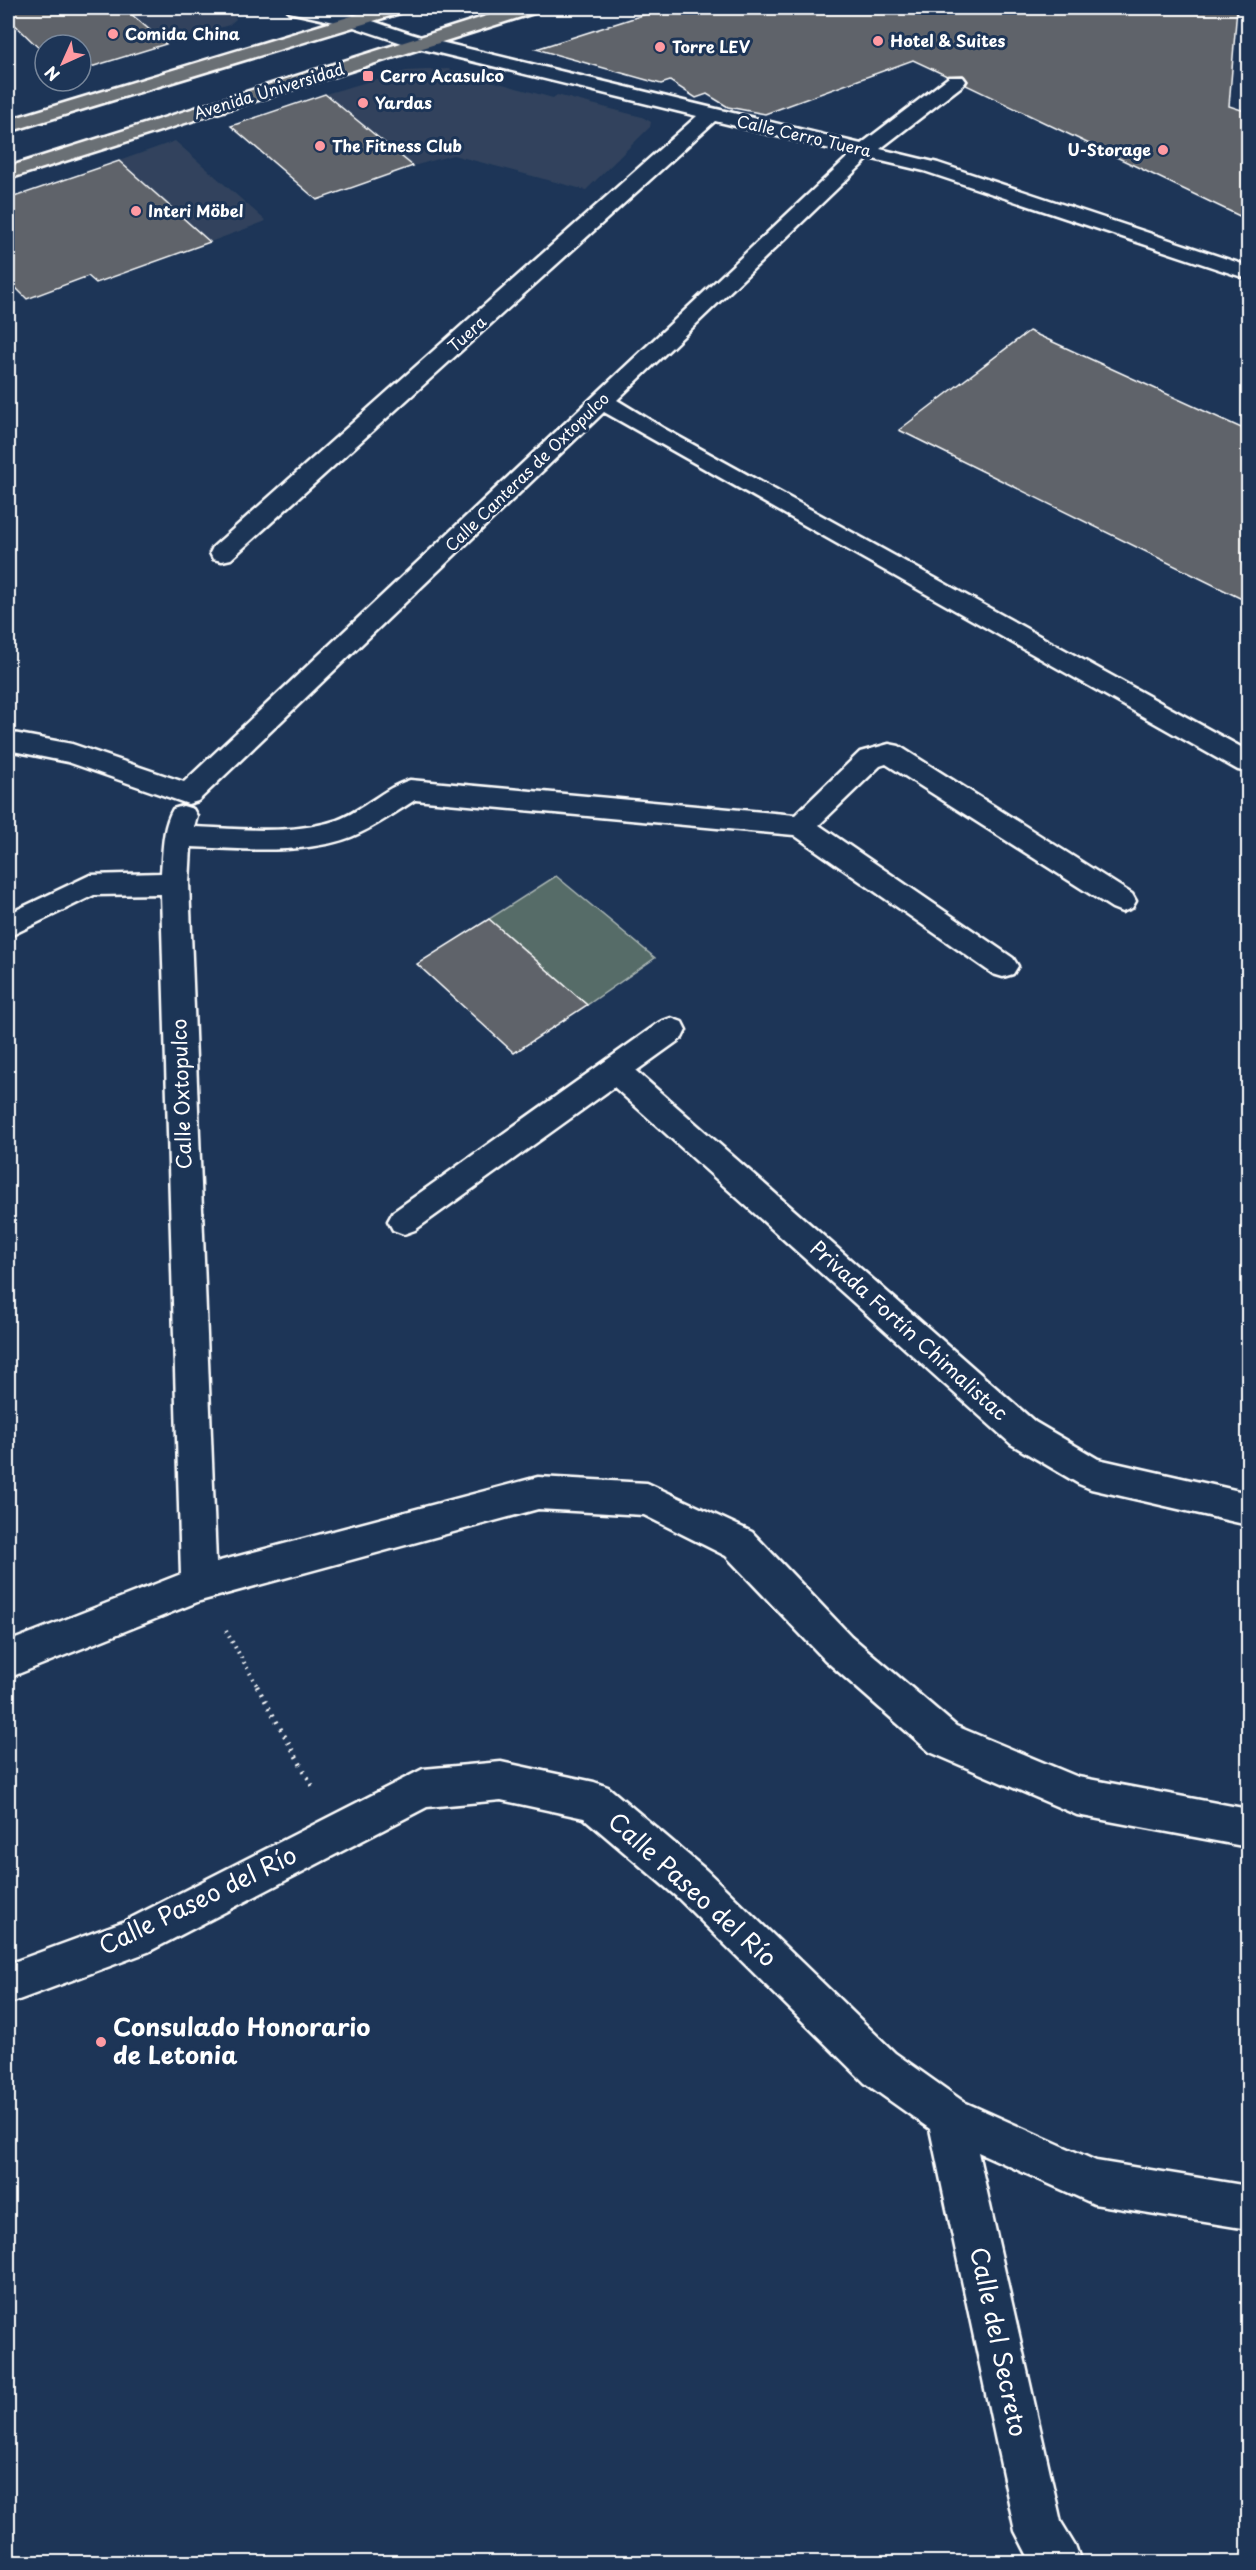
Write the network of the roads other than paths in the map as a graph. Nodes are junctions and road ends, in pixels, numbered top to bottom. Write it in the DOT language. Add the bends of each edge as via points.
graph roads {
  1 [pos="296,8"];
  2 [pos="396,8"];
  3 [pos="530,8"];
  4 [pos="353,21"];
  5 [pos="421,43"];
  6 [pos="956,81"];
  7 [pos="711,114"];
  8 [pos="8,126"];
  9 [pos="866,150"];
  10 [pos="8,173"];
  11 [pos="1248,273"];
  12 [pos="602,401"];
  13 [pos="222,554"];
  14 [pos="8,741"];
  15 [pos="1248,763"];
  16 [pos="188,794"];
  17 [pos="801,826"];
  18 [pos="178,837"];
  19 [pos="175,883"];
  20 [pos="1122,901"];
  21 [pos="8,926"];
  22 [pos="1003,966"];
  23 [pos="671,1030"];
  24 [pos="615,1070"];
  25 [pos="404,1221"];
  26 [pos="1248,1509"];
  27 [pos="199,1584"];
  28 [pos="8,1660"];
  29 [pos="1248,1828"];
  30 [pos="8,1984"];
  31 [pos="949,2117"];
  32 [pos="1248,2207"];
  33 [pos="1058,2562"];
  1 -- 4 [label="street"];
  2 -- 4 [label="main road"];
  3 -- 5 [label="main road, Avenida Universidad"];
  4 -- 5 [label="street, Calle Cerro Tuera"];
  4 -- 8 [label="main road"];
  5 -- 7 [label="street, Calle Cerro Tuera"];
  5 -- 10 [label="main road, Avenida Universidad"];
  6 -- 9 [label="street, Calle Canteras de Oxtopulco"];
  7 -- 9 [label="street, Calle Cerro Tuera"];
  7 -- 13 [label="street, Tuera"];
  9 -- 11 [label="street, Calle Cerro Tuera" via="931,167"];
  9 -- 12 [label="street, Calle Canteras de Oxtopulco"];
  12 -- 15 [label="street"];
  12 -- 16 [label="street, Calle Canteras de Oxtopulco"];
  14 -- 16 [label="street" via="72,753"];
  16 -- 18 [label="street, Calle Oxtopulco"];
  17 -- 18 [label="street" via="410,790 340,830 278,840"];
  17 -- 20 [label="street" via="870,759 889,753"];
  17 -- 22 [label="street"];
  18 -- 19 [label="street, Calle Oxtopulco"];
  19 -- 21 [label="street" via="90,885"];
  19 -- 27 [label="street, Calle Oxtopulco"];
  23 -- 24 [label="street"];
  24 -- 25 [label="street"];
  24 -- 26 [label="street, Privada Fortín Chimalistac" via="1023,1433 1091,1473"];
  27 -- 28 [label="street"];
  27 -- 29 [label="street" via="538,1493 647,1499 739,1544 838,1648 943,1739 1077,1796"];
  30 -- 31 [label="street, Calle Paseo del Río" via="134,1938 423,1788 501,1781 594,1801 692,1884 880,2068"];
  31 -- 32 [label="street, Calle Paseo del Río" via="1094,2182"];
  31 -- 33 [label="street, Calle del Secreto" via="1039,2531"];
}
